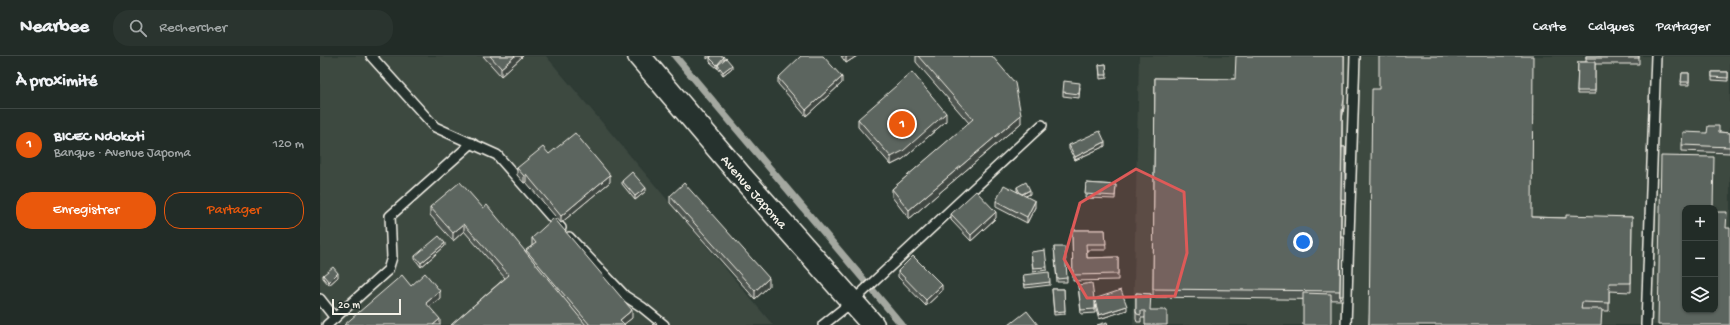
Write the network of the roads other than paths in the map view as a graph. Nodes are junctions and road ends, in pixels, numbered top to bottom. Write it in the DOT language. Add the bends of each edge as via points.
graph roads {
  1 [pos="370,56"];
  2 [pos="639,56"];
  3 [pos="1355,56"];
  4 [pos="1656,56"];
  5 [pos="1042,125"];
  6 [pos="472,143"];
  7 [pos="320,299"];
  8 [pos="853,301"];
  9 [pos="335,318"];
  10 [pos="327,325"];
  11 [pos="664,325"];
  12 [pos="823,325"];
  13 [pos="873,325"];
  14 [pos="1346,325"];
  15 [pos="1646,325"];
  1 -- 6 [label="lane" via="435,127"];
  2 -- 8 [label="main road, Avenue Japoma" via="741,176"];
  3 -- 14 [label="lane"];
  4 -- 15 [label="lane"];
  5 -- 8 [label="lane"];
  6 -- 9 [label="lane" via="390,216 392,257 388,270"];
  6 -- 11 [label="lane" via="497,155 565,234 625,296"];
  7 -- 9 [label="lane"];
  8 -- 12 [label="lane"];
  8 -- 13 [label="main road, Avenue Japoma"];
  9 -- 10 [label="lane"];
}
